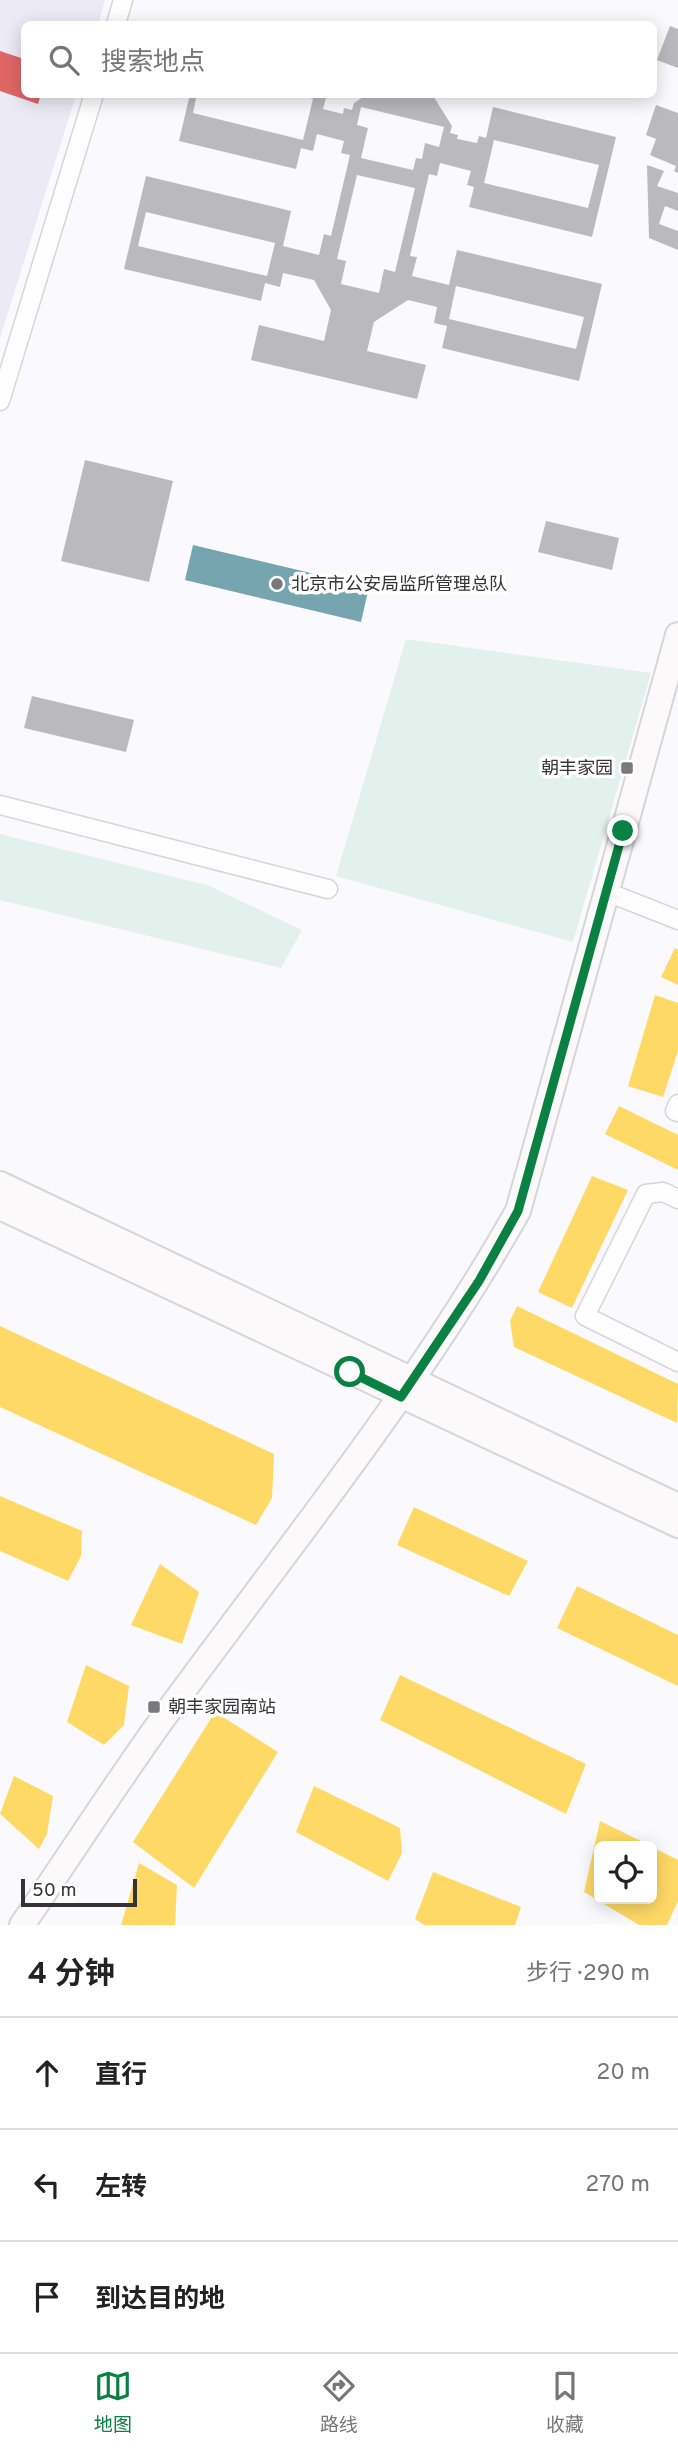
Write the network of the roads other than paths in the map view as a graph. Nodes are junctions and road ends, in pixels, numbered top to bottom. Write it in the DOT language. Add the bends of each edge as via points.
graph roads {
  1 [pos="123,0"];
  2 [pos="117,21"];
  3 [pos="93,98"];
  4 [pos="0,401"];
  5 [pos="676,648"];
  6 [pos="0,805"];
  7 [pos="328,889"];
  8 [pos="607,892"];
  9 [pos="678,920"];
  10 [pos="678,1104"];
  11 [pos="678,1112"];
  12 [pos="0,1184"];
  13 [pos="678,1199"];
  14 [pos="0,1207"];
  15 [pos="678,1362"];
  16 [pos="407,1388"];
  17 [pos="678,1506"];
  18 [pos="678,1525"];
  19 [pos="22,1925"];
  1 -- 2 [label="street"];
  3 -- 4 [label="street"];
  5 -- 8 [label="street"];
  6 -- 7 [label="street"];
  8 -- 9 [label="street"];
  8 -- 16 [label="street" via="518,1211 479,1281"];
  10 -- 11 [label="street"];
  12 -- 16 [label="street"];
  13 -- 15 [label="street" via="663,1192 646,1194 585,1316"];
  14 -- 16 [label="street"];
  16 -- 17 [label="street"];
  16 -- 18 [label="street"];
  16 -- 19 [label="street" via="166,1714"];
}
